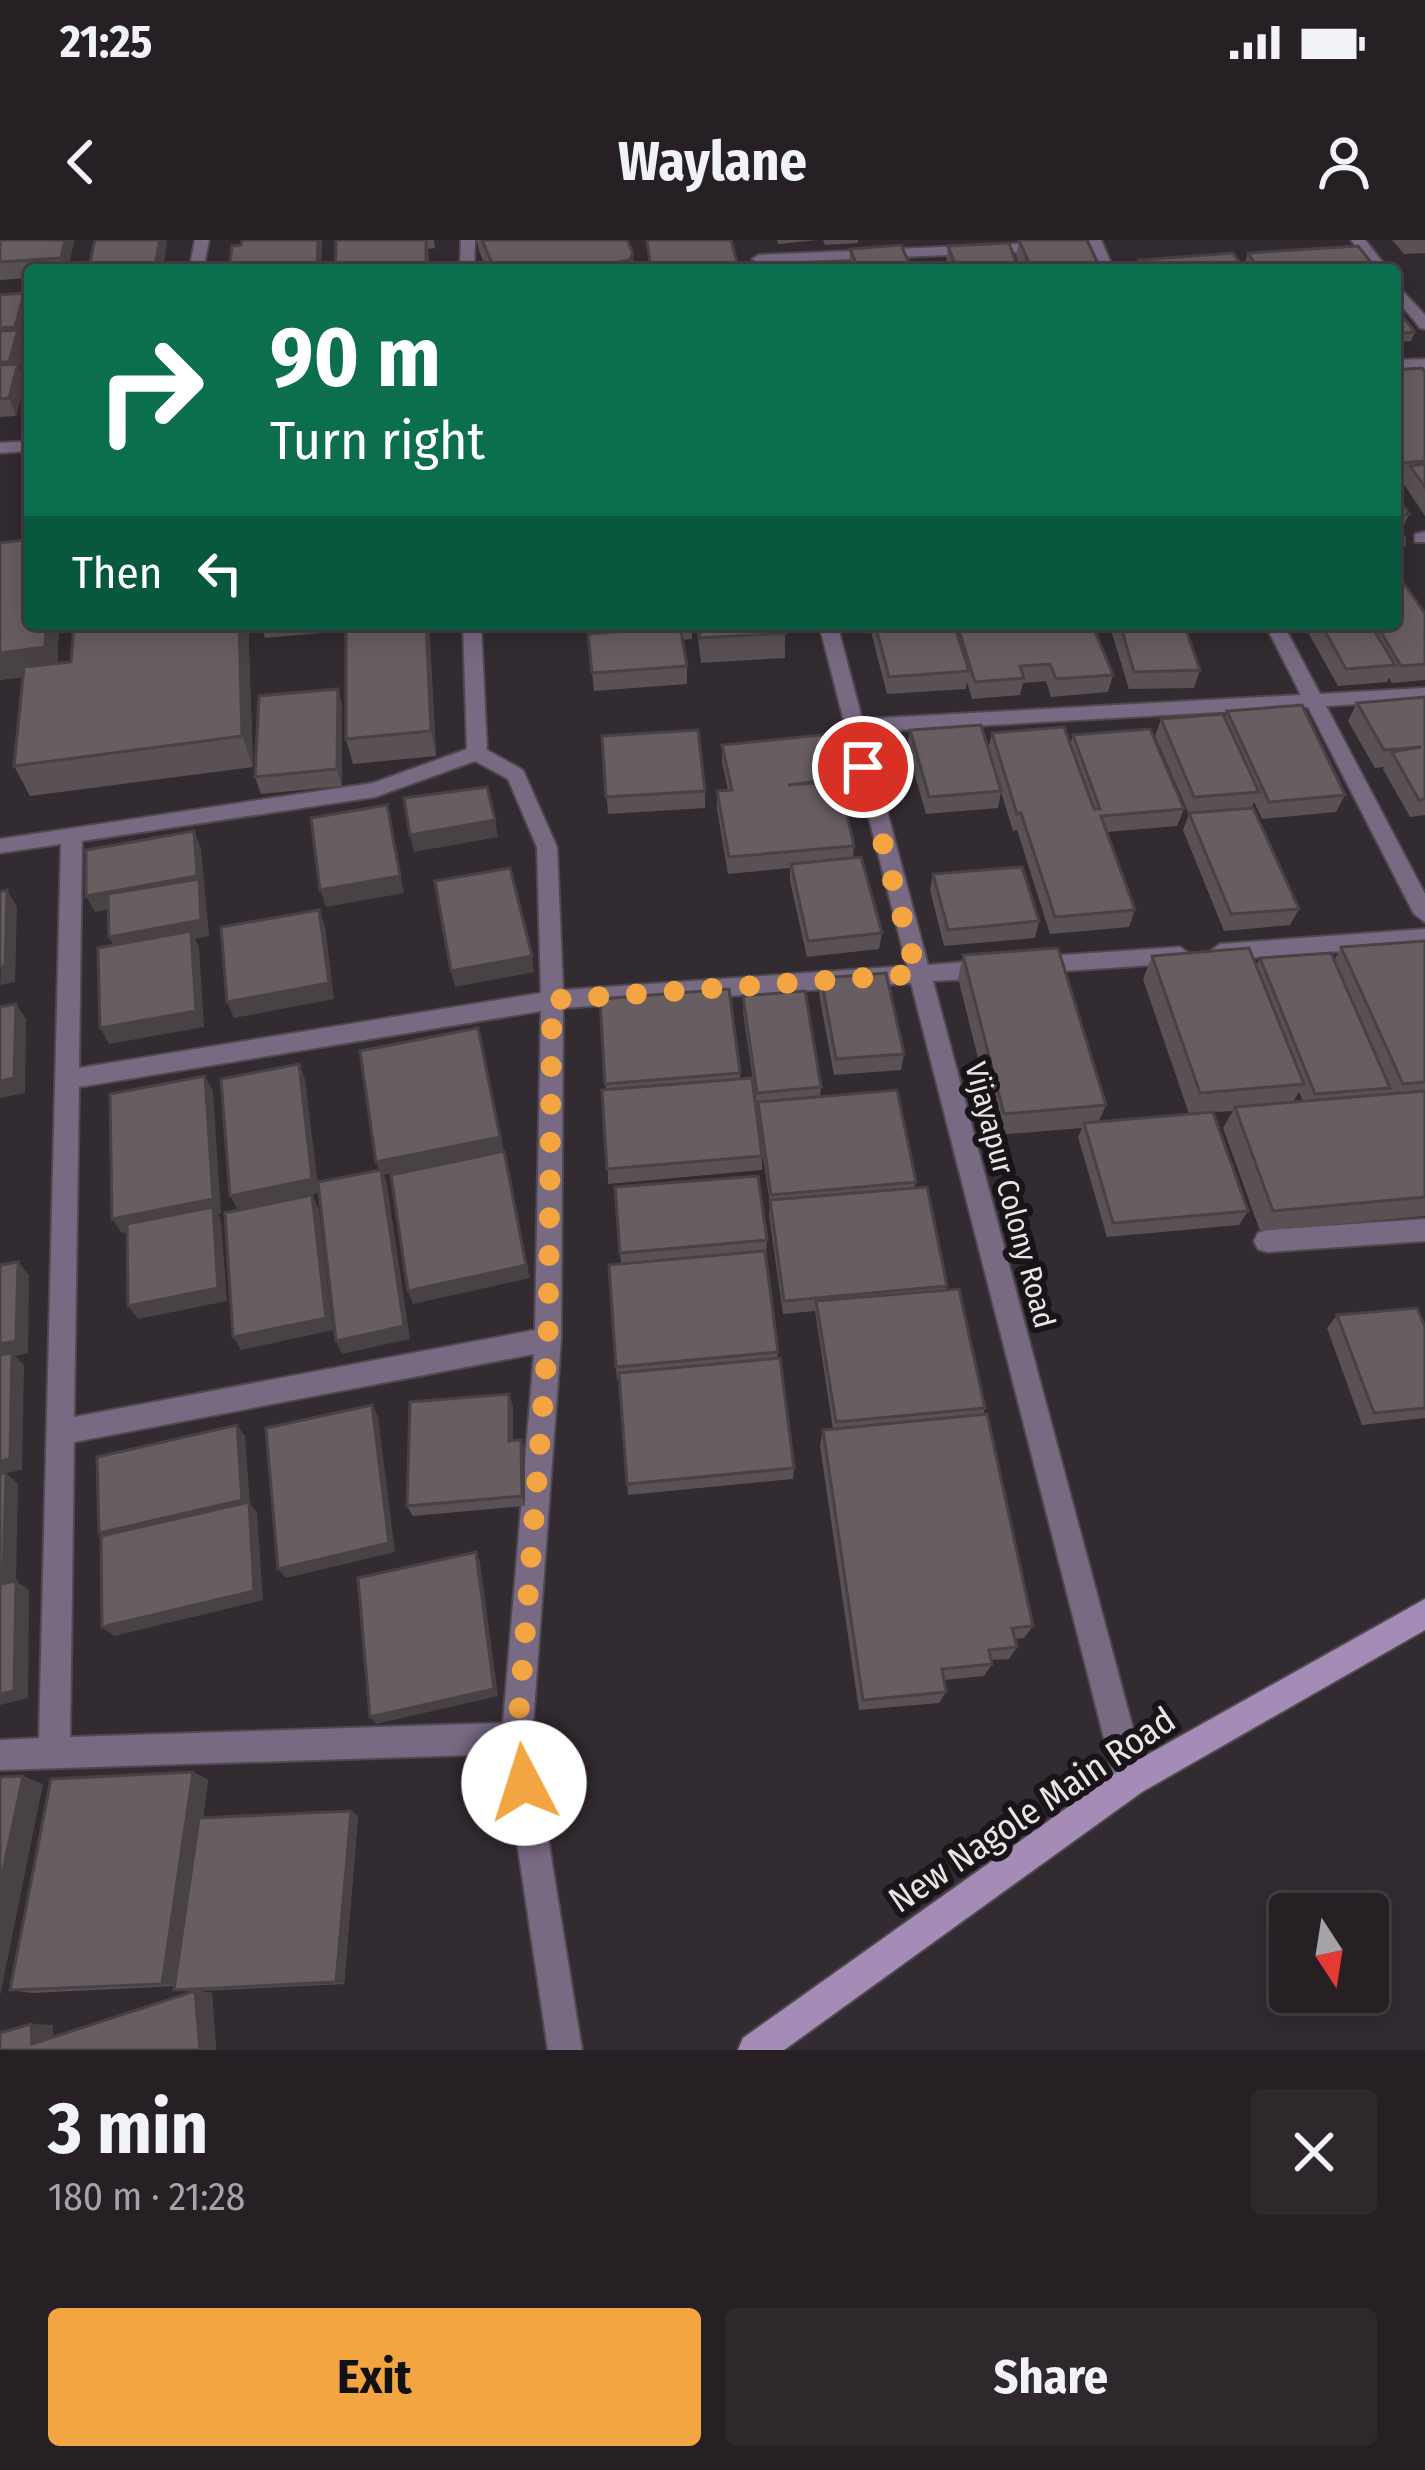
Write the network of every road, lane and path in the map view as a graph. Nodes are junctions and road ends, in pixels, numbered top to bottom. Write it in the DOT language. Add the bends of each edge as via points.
graph roads {
  1 [pos="1358,240"];
  2 [pos="1095,242"];
  3 [pos="775,264"];
  4 [pos="1377,264"];
  5 [pos="1401,295"];
  6 [pos="1425,325"];
  7 [pos="472,630"];
  8 [pos="829,630"];
  9 [pos="1277,630"];
  10 [pos="1425,694"];
  11 [pos="1314,702"];
  12 [pos="852,726"];
  13 [pos="477,753"];
  14 [pos="72,835"];
  15 [pos="0,845"];
  16 [pos="1418,883"];
  17 [pos="1425,914"];
  18 [pos="1425,937"];
  19 [pos="917,974"];
  20 [pos="552,1000"];
  21 [pos="68,1079"];
  22 [pos="1425,1230"];
  23 [pos="1267,1241"];
  24 [pos="548,1339"];
  25 [pos="61,1432"];
  26 [pos="1425,1614"];
  27 [pos="517,1738"];
  28 [pos="54,1751"];
  29 [pos="0,1755"];
  30 [pos="1131,1781"];
  31 [pos="565,2050"];
  32 [pos="755,2050"];
  1 -- 4 [label="street"];
  2 -- 3 [label="street"];
  5 -- 6 [label="street"];
  7 -- 13 [label="street"];
  8 -- 12 [label="street, Vijayapur Colony Road"];
  9 -- 11 [label="street"];
  10 -- 11 [label="street"];
  11 -- 12 [label="street"];
  11 -- 16 [label="street"];
  12 -- 19 [label="street, Vijayapur Colony Road"];
  13 -- 14 [label="street" via="375,790"];
  13 -- 20 [label="street" via="516,775 548,847"];
  14 -- 15 [label="street"];
  14 -- 21 [label="street"];
  16 -- 17 [label="street"];
  18 -- 19 [label="street"];
  19 -- 20 [label="street"];
  19 -- 30 [label="street, Vijayapur Colony Road"];
  20 -- 21 [label="street"];
  20 -- 24 [label="street"];
  21 -- 25 [label="street"];
  22 -- 23 [label="street"];
  24 -- 25 [label="street"];
  24 -- 27 [label="street"];
  25 -- 28 [label="street"];
  26 -- 30 [label="street, New Nagole Main Road"];
  27 -- 28 [label="street"];
  27 -- 31 [label="street"];
  28 -- 29 [label="street"];
  30 -- 32 [label="street, New Nagole Main Road"];
}
